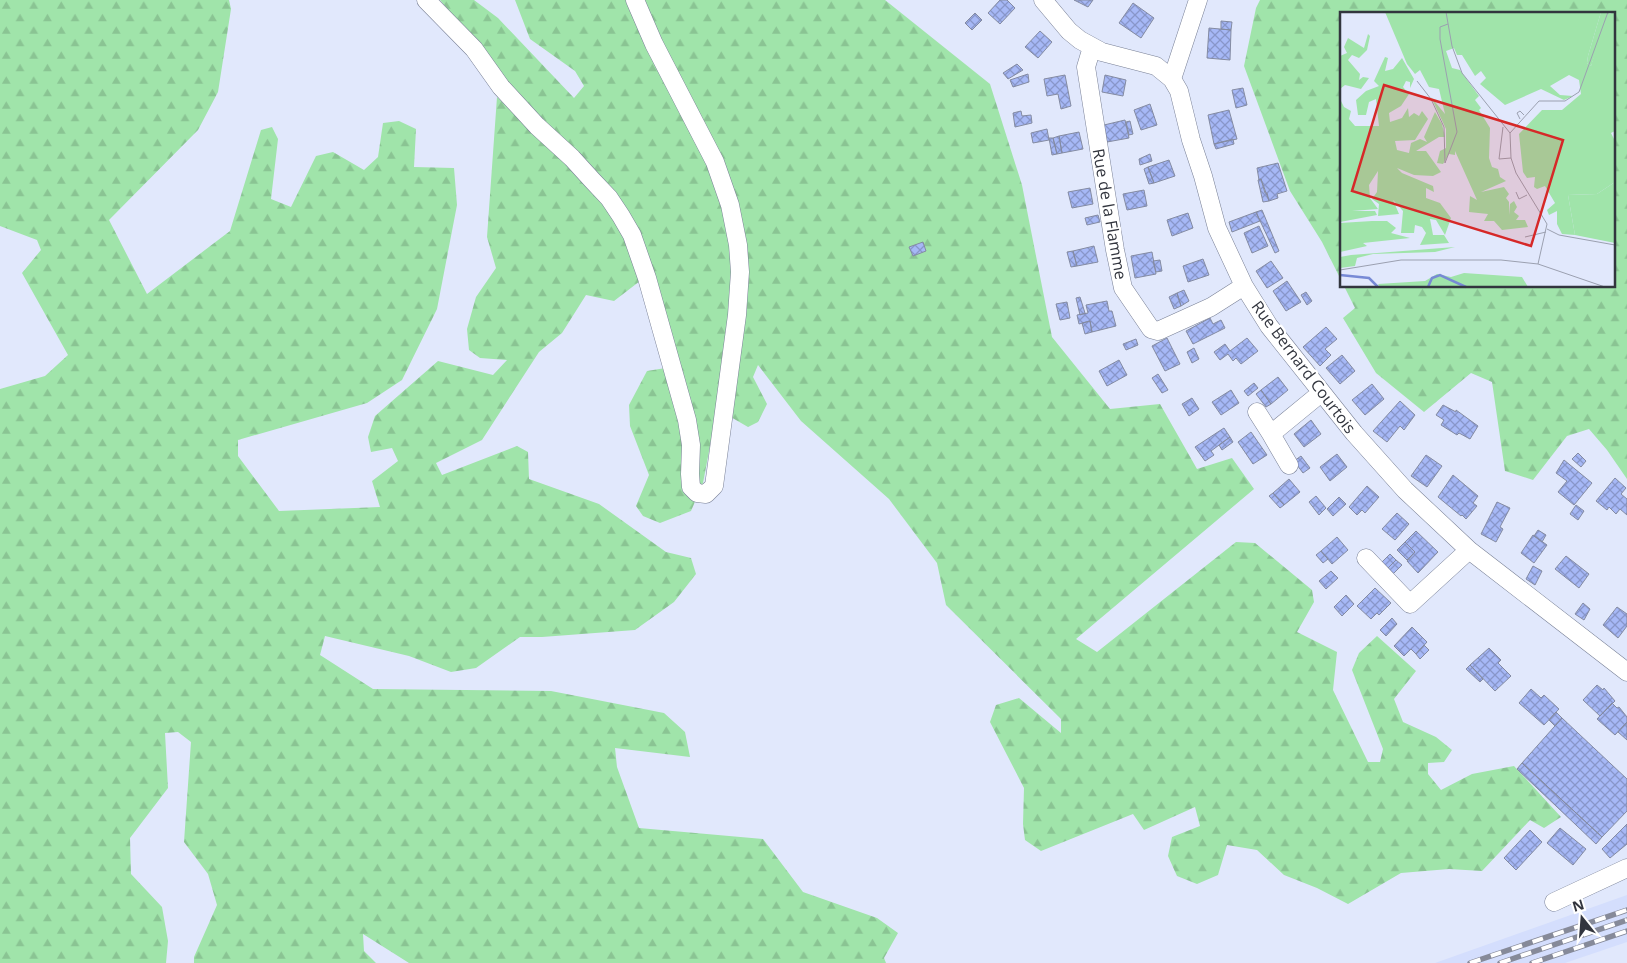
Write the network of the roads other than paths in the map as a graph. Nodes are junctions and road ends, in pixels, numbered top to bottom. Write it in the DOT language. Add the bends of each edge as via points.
graph roads {
  1 [pos="426,0"];
  2 [pos="635,0"];
  3 [pos="1042,0"];
  4 [pos="1198,0"];
  5 [pos="1092,47"];
  6 [pos="1172,79"];
  7 [pos="1244,286"];
  8 [pos="1321,394"];
  9 [pos="1257,412"];
  10 [pos="1271,434"];
  11 [pos="1289,465"];
  12 [pos="1469,550"];
  13 [pos="1366,558"];
  14 [pos="1627,672"];
  15 [pos="1627,868"];
  16 [pos="1554,902"];
  1 -- 2 [label="street" via="474,49 501,87 536,126 609,198 632,235 687,420 691,445 691,487 697,493 706,494 714,486 737,315 738,245 730,206 715,162"];
  3 -- 5 [label="street" via="1069,31"];
  4 -- 6 [label="street"];
  5 -- 6 [label="street" via="1156,66"];
  5 -- 7 [label="street, Rue de la Flamme" via="1086,67 1115,250 1123,288 1143,320 1151,329 1158,331 1211,307"];
  6 -- 7 [label="street, Rue Bernard Courtois" via="1179,90 1217,228"];
  7 -- 8 [label="street, Rue Bernard Courtois" via="1269,326"];
  8 -- 10 [label="street"];
  8 -- 12 [label="street, Rue Bernard Courtois" via="1405,490"];
  9 -- 10 [label="street"];
  10 -- 11 [label="street"];
  12 -- 13 [label="street" via="1410,604"];
  12 -- 14 [label="street, Rue Bernard Courtois"];
  15 -- 16 [label="street"];
}
